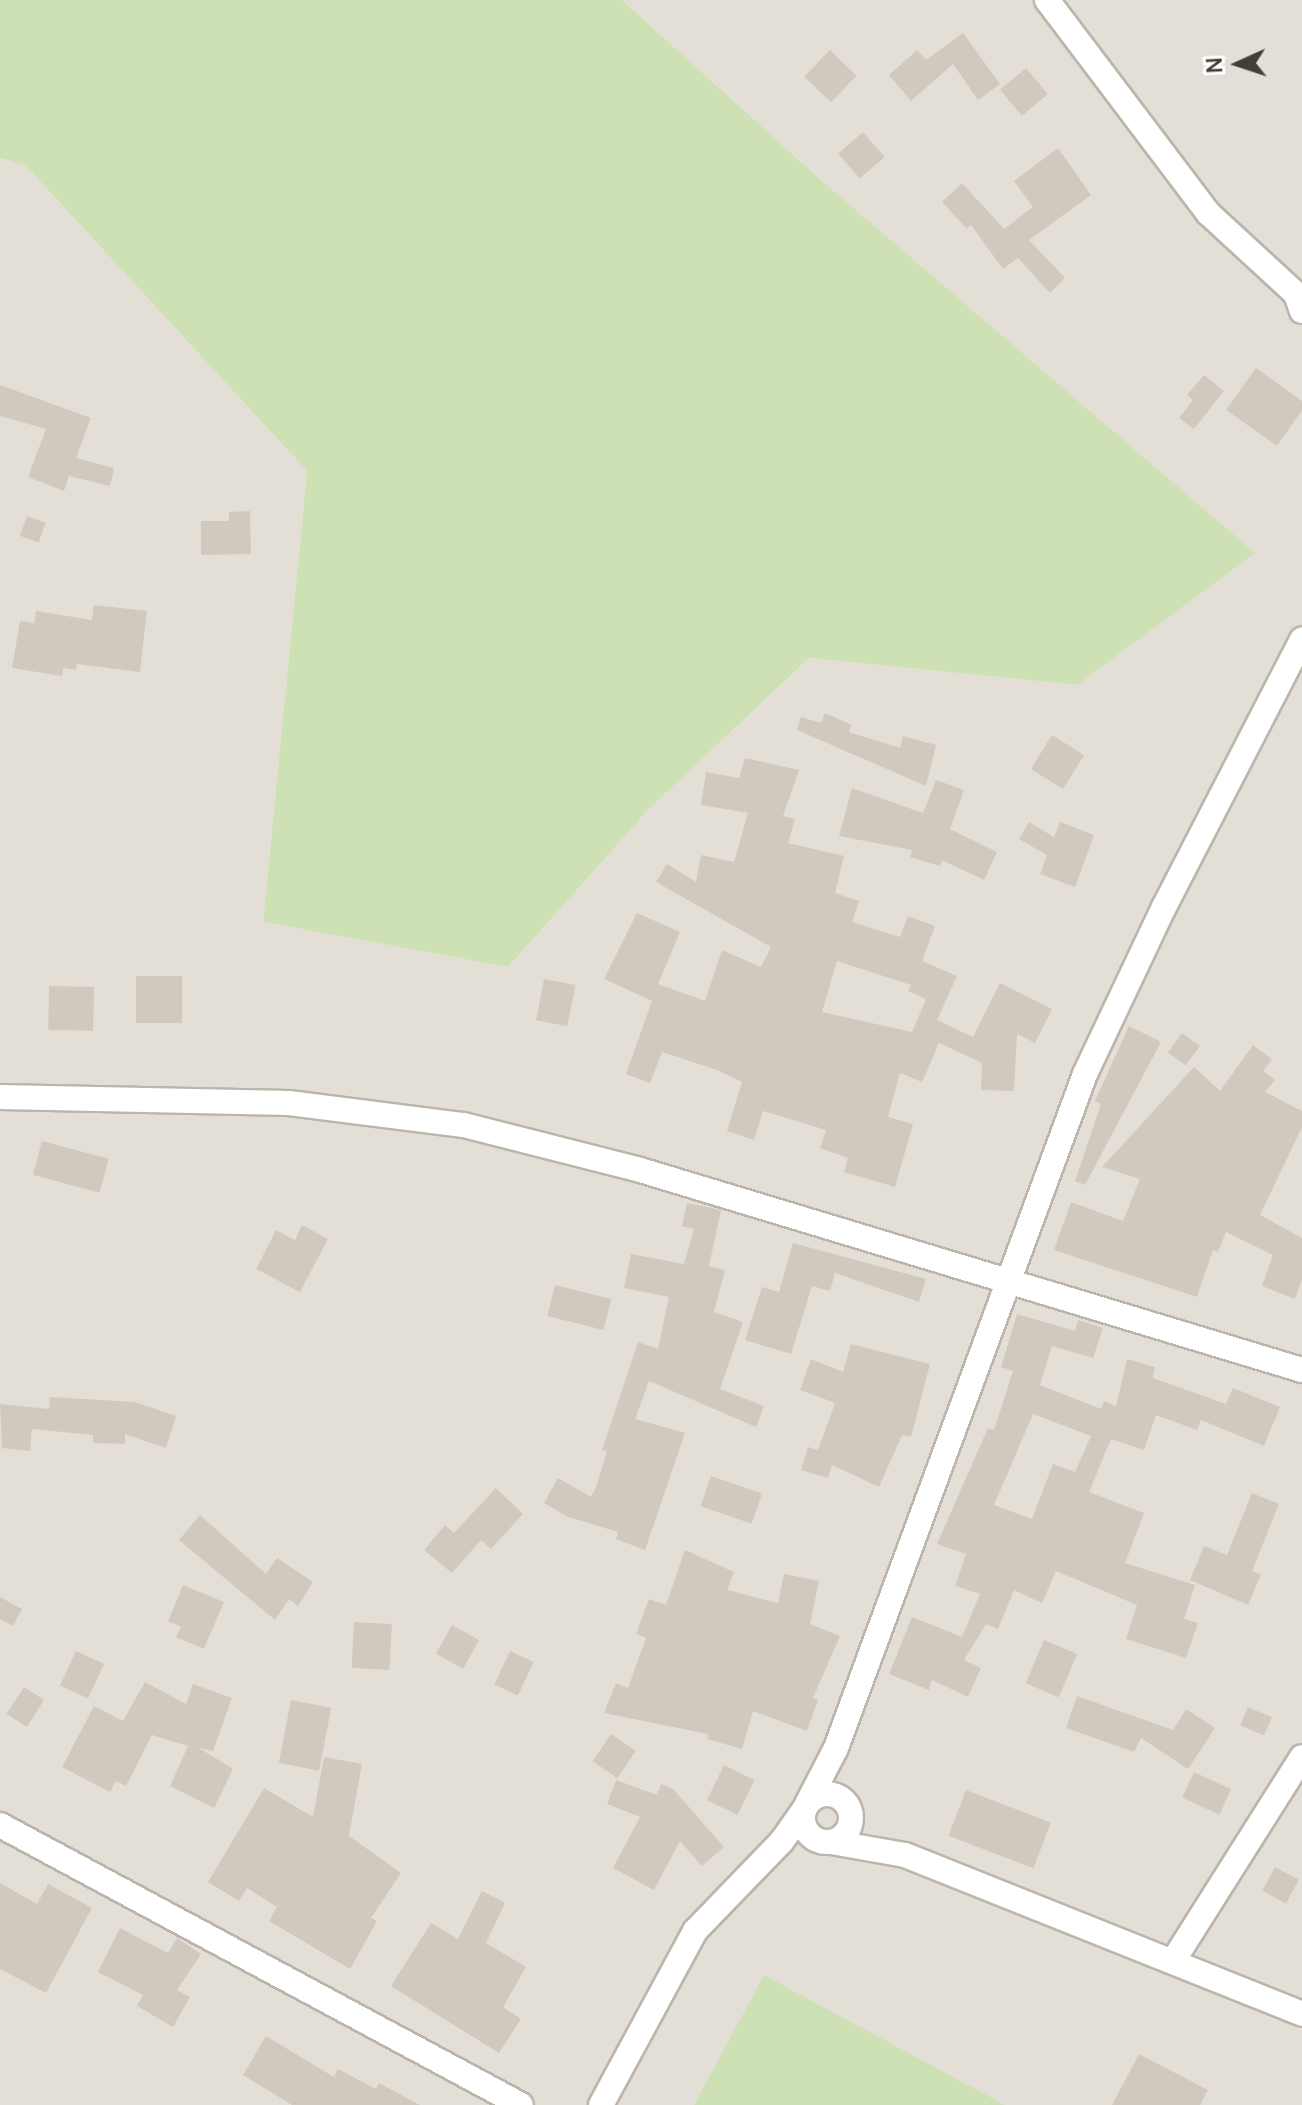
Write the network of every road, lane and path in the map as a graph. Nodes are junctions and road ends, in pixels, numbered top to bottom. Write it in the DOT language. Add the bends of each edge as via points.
graph roads {
  1 [pos="1047,0"];
  2 [pos="1302,311"];
  3 [pos="1302,640"];
  4 [pos="0,1097"];
  5 [pos="1007,1279"];
  6 [pos="1302,1370"];
  7 [pos="844,1725"];
  8 [pos="1302,1757"];
  9 [pos="805,1807"];
  10 [pos="850,1810"];
  11 [pos="0,1825"];
  12 [pos="828,1842"];
  13 [pos="905,1855"];
  14 [pos="748,1876"];
  15 [pos="1173,1961"];
  16 [pos="1302,2014"];
  17 [pos="521,2105"];
  18 [pos="601,2105"];
  1 -- 2 [label="street" via="1208,213 1296,294"];
  3 -- 5 [label="street" via="1164,907 1085,1074"];
  4 -- 5 [label="street" via="289,1103 464,1125 637,1169"];
  5 -- 6 [label="street"];
  5 -- 7 [label="street"];
  7 -- 9 [label="street"];
  7 -- 10 [label="street" via="842,1777"];
  8 -- 15 [label="street"];
  9 -- 10 [label="street" via="830,1793"];
  9 -- 12 [label="street" via="806,1832"];
  9 -- 14 [label="street"];
  10 -- 12 [label="street" via="848,1830"];
  10 -- 13 [label="street"];
  11 -- 17 [label="street"];
  12 -- 13 [label="street"];
  12 -- 14 [label="street" via="802,1847"];
  13 -- 15 [label="street"];
  14 -- 18 [label="street" via="695,1931"];
  15 -- 16 [label="street"];
}
